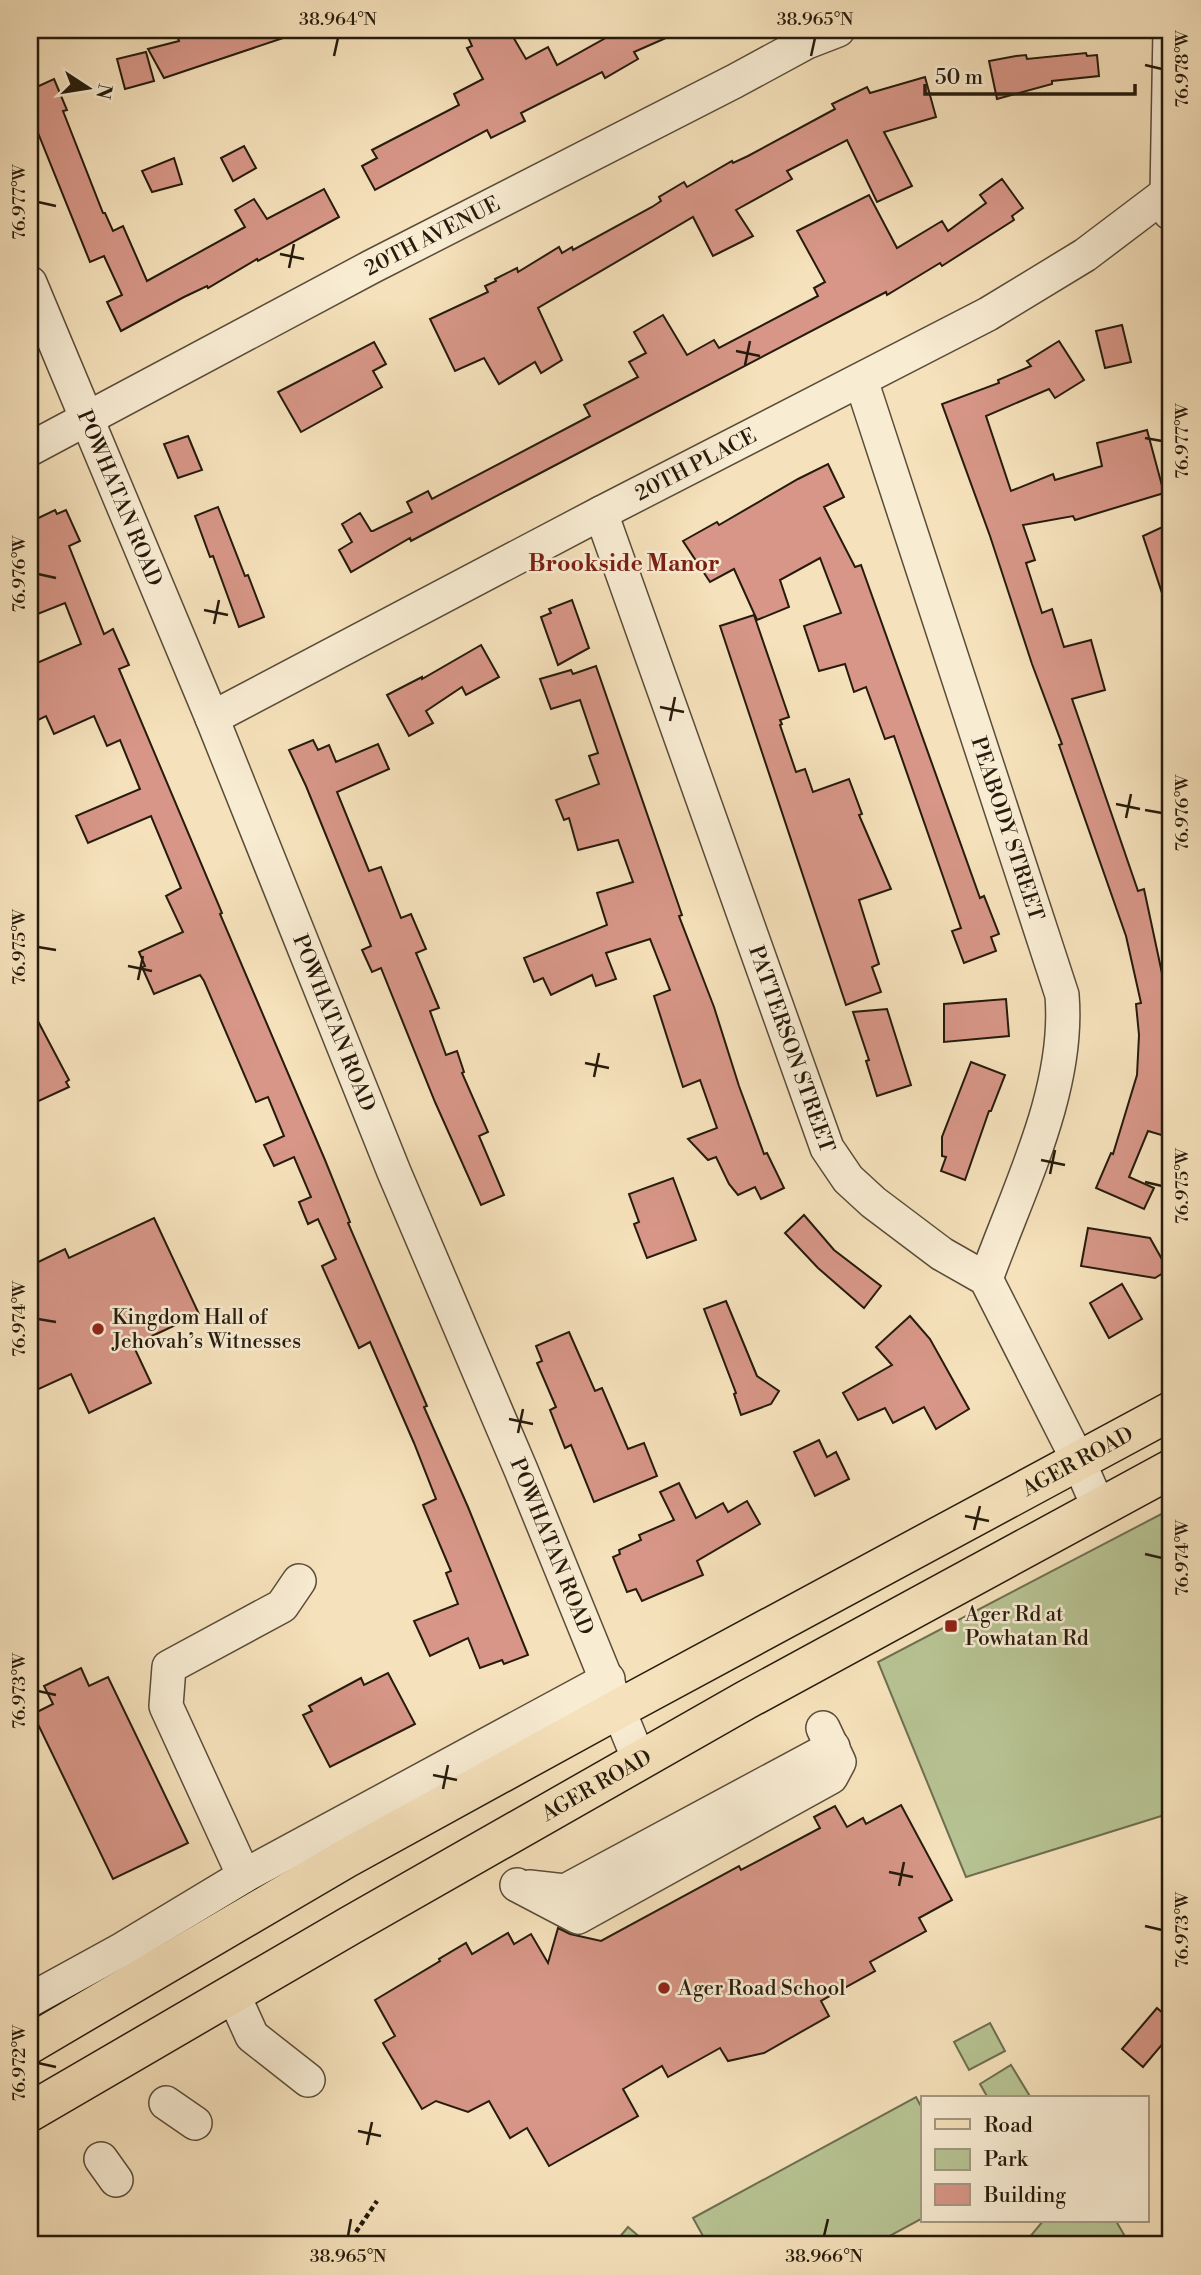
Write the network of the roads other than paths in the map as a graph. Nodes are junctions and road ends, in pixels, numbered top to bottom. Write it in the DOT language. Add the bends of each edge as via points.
graph roads {
  1 [pos="838,30"];
  2 [pos="1170,30"];
  3 [pos="1169,206"];
  4 [pos="30,284"];
  5 [pos="861,380"];
  6 [pos="87,419"];
  7 [pos="30,449"];
  8 [pos="601,513"];
  9 [pos="212,718"];
  10 [pos="986,1279"];
  11 [pos="1171,1411"];
  12 [pos="1077,1460"];
  13 [pos="1171,1469"];
  14 [pos="1099,1508"];
  15 [pos="299,1581"];
  16 [pos="614,1694"];
  17 [pos="831,1744"];
  18 [pos="639,1760"];
  19 [pos="244,1876"];
  20 [pos="517,1885"];
  21 [pos="233,1994"];
  22 [pos="30,2000"];
  23 [pos="30,2044"];
  24 [pos="309,2080"];
  25 [pos="166,2103"];
  26 [pos="30,2112"];
  27 [pos="195,2123"];
  1 -- 6 [label="street, 20TH AVENUE" via="383,261"];
  2 -- 3 [label="street"];
  3 -- 5 [label="street, 20TH PLACE" via="988,314"];
  4 -- 6 [label="street, POWHATAN ROAD"];
  5 -- 8 [label="street, 20TH PLACE"];
  5 -- 10 [label="street, PEABODY STREET" via="1062,995 1062,1049 1055,1084"];
  6 -- 7 [label="street, 20TH AVENUE"];
  6 -- 9 [label="street, POWHATAN ROAD"];
  8 -- 9 [label="street, 20TH PLACE"];
  8 -- 10 [label="street, PATTERSON STREET" via="827,1148 848,1180 873,1202 942,1254"];
  9 -- 16 [label="street, POWHATAN ROAD" via="394,1172"];
  10 -- 12 [label="street"];
  11 -- 12 [label="main road, AGER ROAD"];
  12 -- 14 [label="street"];
  12 -- 16 [label="main road, AGER ROAD"];
  13 -- 14 [label="main road, AGER ROAD"];
  14 -- 18 [label="main road, AGER ROAD"];
  15 -- 19 [label="street" via="282,1606 169,1667 166,1706"];
  16 -- 18 [label="street, POWHATAN ROAD"];
  16 -- 19 [label="street, AGER ROAD"];
  16 -- 23 [label="main road, AGER ROAD"];
  17 -- 20 [label="street" via="839,1762 831,1777 578,1917"];
  18 -- 21 [label="main road, AGER ROAD"];
  19 -- 22 [label="street, AGER ROAD"];
  21 -- 24 [label="street" via="252,2036"];
  21 -- 26 [label="main road, AGER ROAD"];
  25 -- 27 [label="street"];
}
